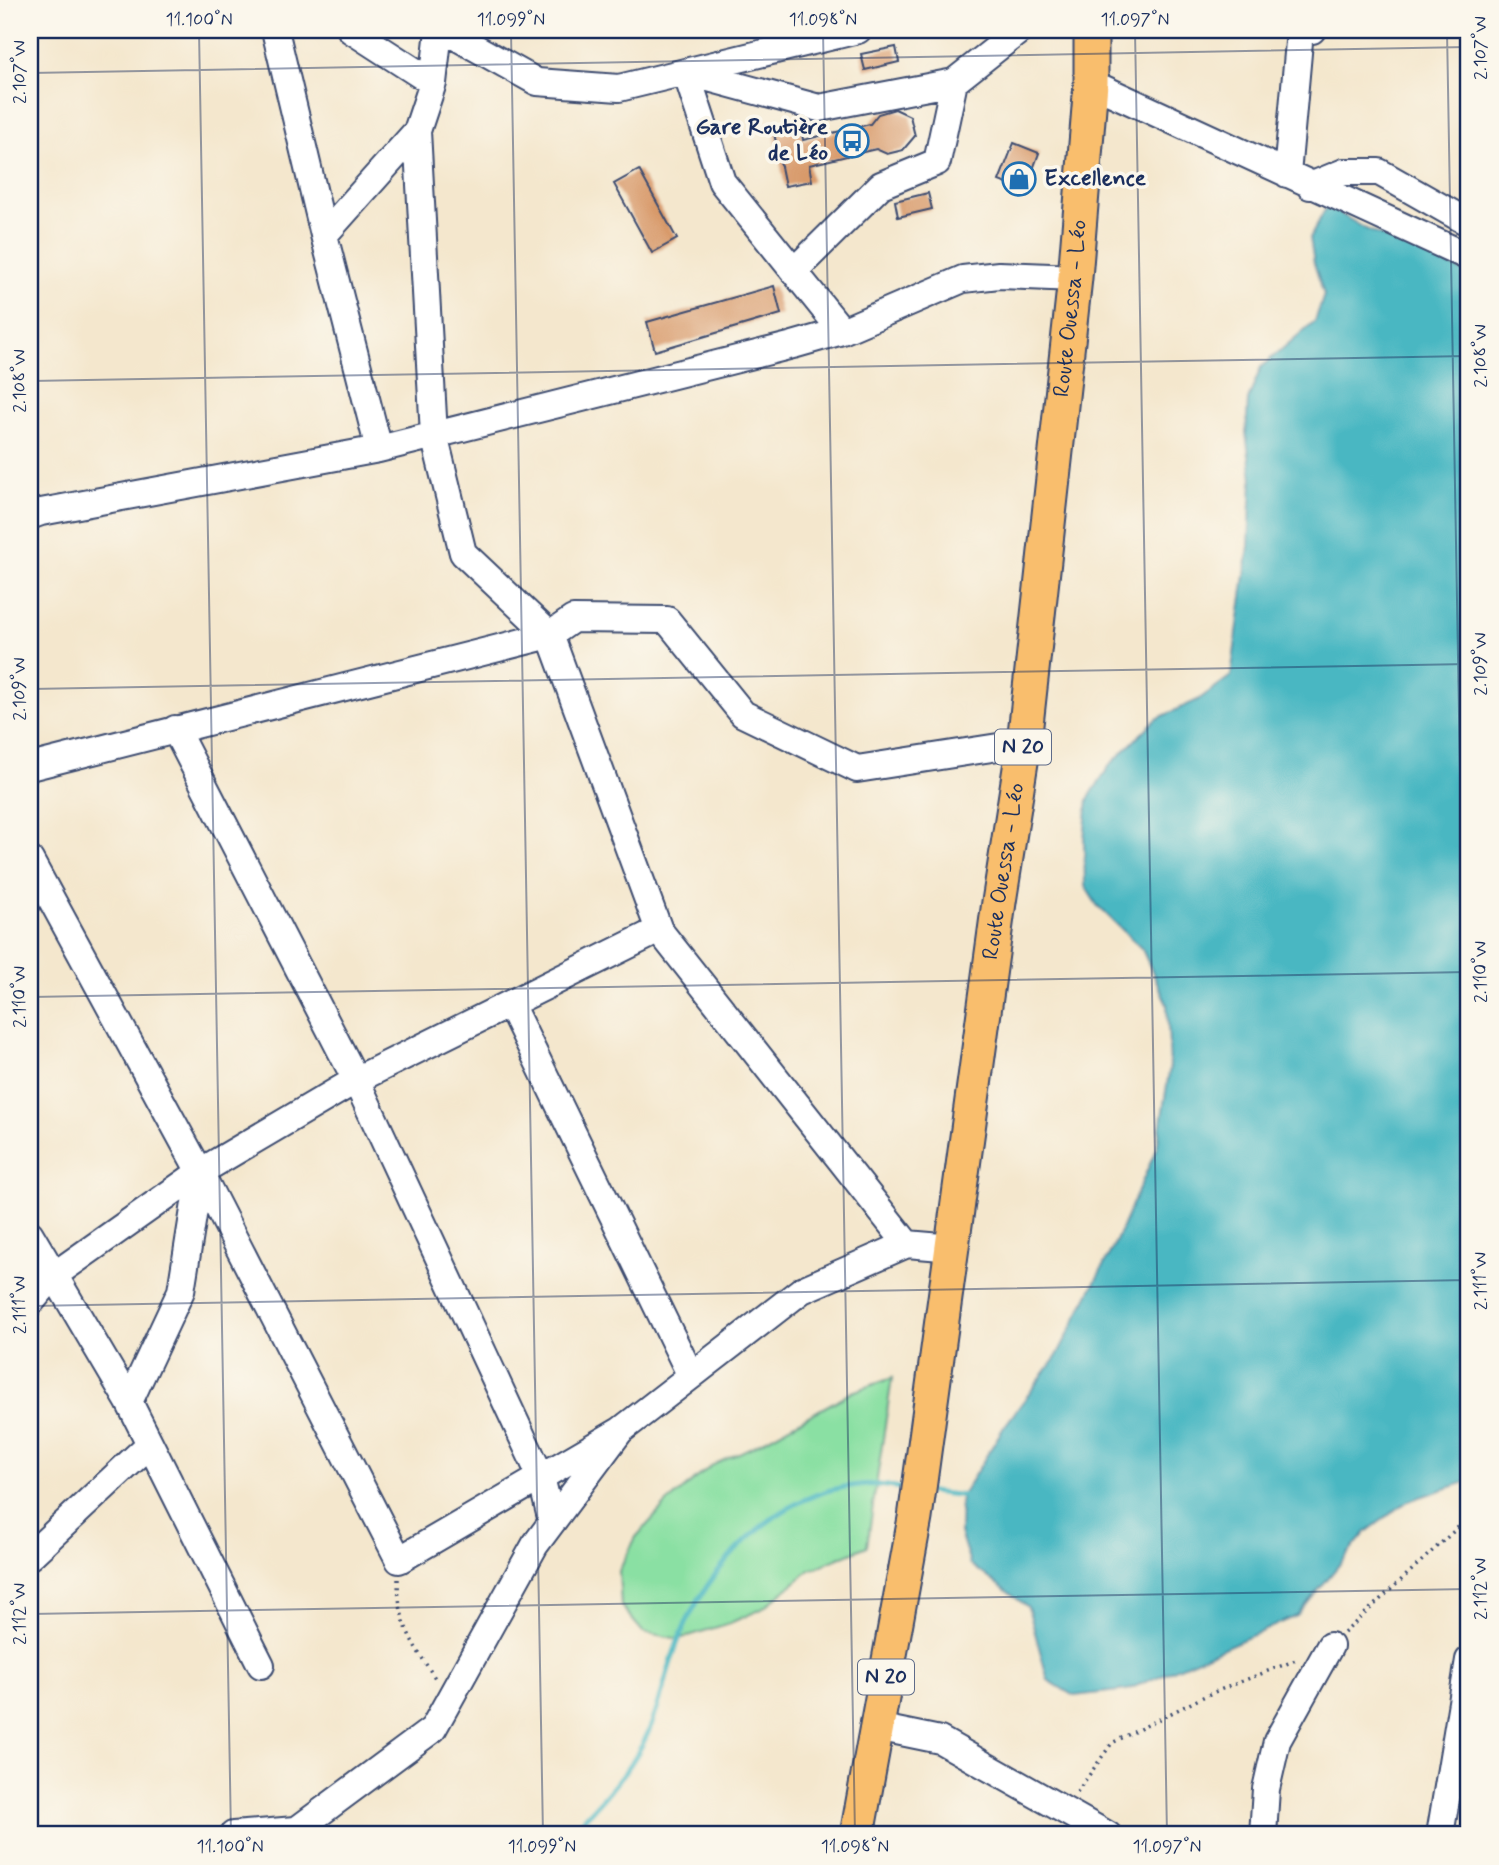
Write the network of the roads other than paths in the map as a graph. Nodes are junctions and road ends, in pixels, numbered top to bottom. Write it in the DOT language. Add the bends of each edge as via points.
graph roads {
  1 [pos="275,30"];
  2 [pos="351,30"];
  3 [pos="441,30"];
  4 [pos="858,30"];
  5 [pos="1020,30"];
  6 [pos="1091,30"];
  7 [pos="1312,30"];
  8 [pos="686,72"];
  9 [pos="954,82"];
  10 [pos="433,83"];
  11 [pos="1091,83"];
  12 [pos="417,131"];
  13 [pos="1299,180"];
  14 [pos="1469,223"];
  15 [pos="324,234"];
  16 [pos="1469,257"];
  17 [pos="794,271"];
  18 [pos="1075,278"];
  19 [pos="842,331"];
  20 [pos="434,435"];
  21 [pos="379,449"];
  22 [pos="30,516"];
  23 [pos="550,635"];
  24 [pos="175,729"];
  25 [pos="1024,743"];
  26 [pos="30,767"];
  27 [pos="30,860"];
  28 [pos="659,930"];
  29 [pos="510,1004"];
  30 [pos="356,1080"];
  31 [pos="200,1172"];
  32 [pos="30,1234"];
  33 [pos="907,1244"];
  34 [pos="953,1248"];
  35 [pos="53,1276"];
  36 [pos="30,1303"];
  37 [pos="691,1376"];
  38 [pos="129,1402"];
  39 [pos="621,1432"];
  40 [pos="150,1444"];
  41 [pos="541,1477"];
  42 [pos="552,1522"];
  43 [pos="30,1556"];
  44 [pos="1330,1646"];
  45 [pos="1469,1660"];
  46 [pos="261,1665"];
  47 [pos="877,1727"];
  48 [pos="292,1833"];
  49 [pos="859,1834"];
  50 [pos="233,1835"];
  51 [pos="1108,1835"];
  52 [pos="1263,1835"];
  53 [pos="1440,1835"];
  1 -- 15 [label="street"];
  2 -- 10 [label="street"];
  3 -- 8 [label="street" via="537,82 619,88"];
  3 -- 10 [label="street"];
  4 -- 8 [label="street"];
  5 -- 9 [label="street"];
  6 -- 11 [label="main road, Route Ouessa - Léo / N 20"];
  7 -- 13 [label="street" via="1300,31"];
  8 -- 9 [label="street" via="819,108"];
  8 -- 17 [label="street" via="722,182"];
  9 -- 17 [label="street" via="937,162 881,185"];
  10 -- 12 [label="street"];
  11 -- 13 [label="street"];
  11 -- 18 [label="main road, Route Ouessa - Léo / N 20"];
  12 -- 15 [label="street"];
  12 -- 20 [label="street"];
  13 -- 14 [label="street" via="1379,172"];
  13 -- 16 [label="street"];
  15 -- 21 [label="street"];
  17 -- 19 [label="street"];
  18 -- 19 [label="street" via="999,275 963,279"];
  18 -- 25 [label="main road, Route Ouessa - Léo / N 20"];
  19 -- 20 [label="street"];
  20 -- 21 [label="street"];
  20 -- 23 [label="street" via="463,553"];
  21 -- 22 [label="street"];
  23 -- 24 [label="street"];
  23 -- 25 [label="street" via="573,619 667,620 743,714 857,769"];
  23 -- 28 [label="street"];
  24 -- 26 [label="street"];
  24 -- 30 [label="street"];
  25 -- 34 [label="main road, Route Ouessa - Léo / N 20"];
  27 -- 31 [label="street"];
  28 -- 29 [label="street"];
  28 -- 33 [label="street"];
  29 -- 30 [label="street"];
  29 -- 37 [label="street"];
  30 -- 31 [label="street"];
  30 -- 41 [label="street"];
  31 -- 35 [label="street"];
  31 -- 38 [label="street" via="181,1291"];
  31 -- 41 [label="street" via="399,1560"];
  32 -- 35 [label="street"];
  33 -- 34 [label="street"];
  33 -- 37 [label="street" via="802,1290"];
  34 -- 47 [label="main road, Route Ouessa - Léo / N 20" via="915,1518"];
  35 -- 36 [label="street"];
  35 -- 38 [label="street"];
  37 -- 39 [label="street"];
  38 -- 40 [label="street"];
  39 -- 41 [label="street"];
  39 -- 42 [label="street"];
  40 -- 43 [label="street"];
  40 -- 46 [label="street"];
  41 -- 42 [label="street"];
  42 -- 48 [label="street" via="433,1729"];
  44 -- 52 [label="street" via="1277,1741 1266,1788"];
  45 -- 53 [label="street"];
  47 -- 49 [label="main road, N 20"];
  47 -- 51 [label="street" via="940,1740"];
  48 -- 50 [label="street"];
}
